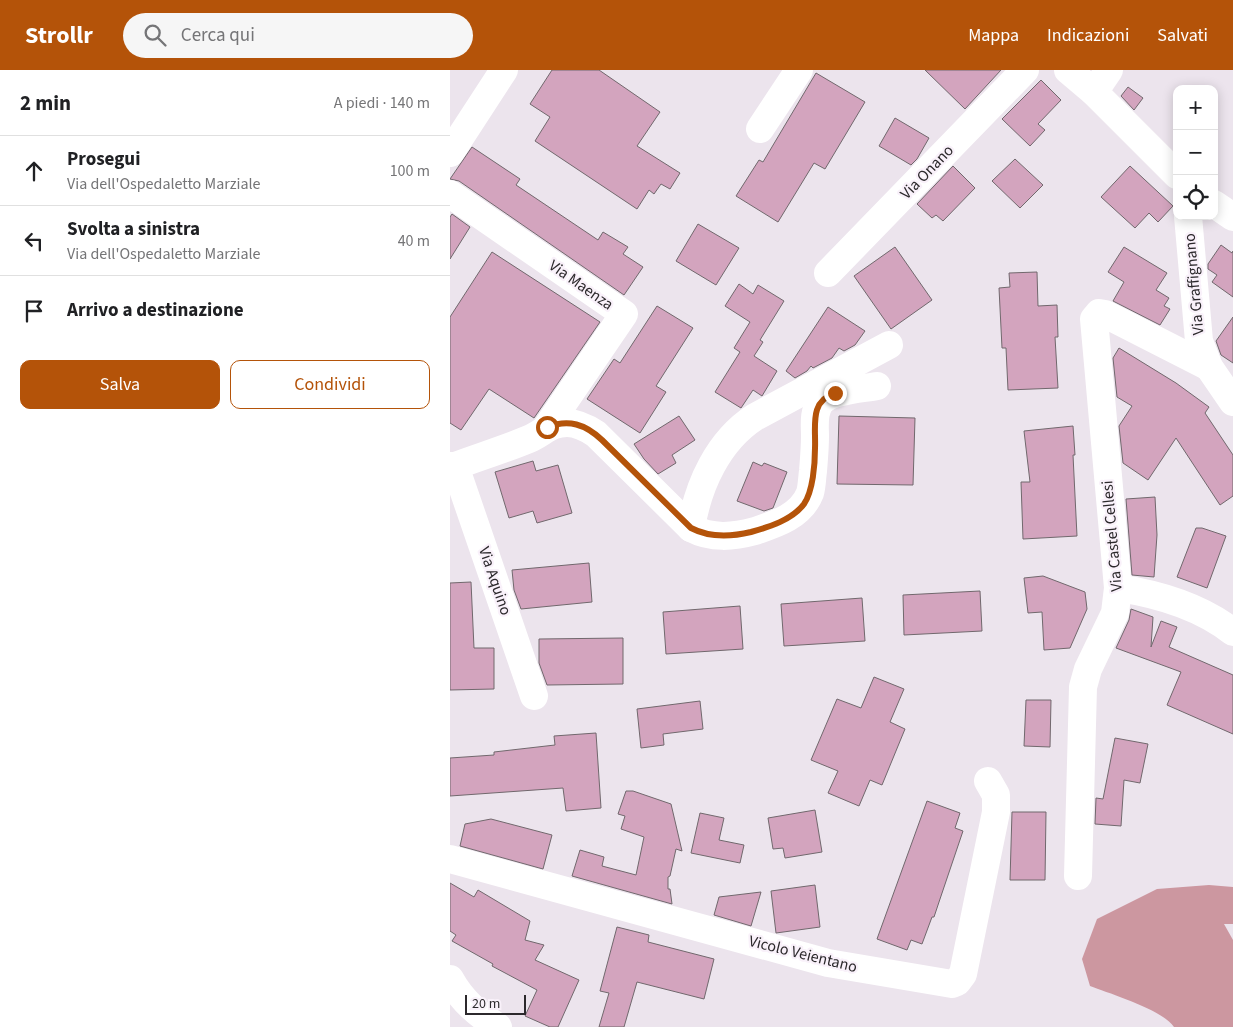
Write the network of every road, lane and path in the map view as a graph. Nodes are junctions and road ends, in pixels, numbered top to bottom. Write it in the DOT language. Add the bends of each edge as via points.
graph roads {
  1 [pos="504,70"];
  2 [pos="799,70"];
  3 [pos="1025,70"];
  4 [pos="1068,70"];
  5 [pos="1102,81"];
  6 [pos="760,129"];
  7 [pos="450,153"];
  8 [pos="1173,170"];
  9 [pos="450,194"];
  10 [pos="1218,207"];
  11 [pos="1233,217"];
  12 [pos="1188,220"];
  13 [pos="828,273"];
  14 [pos="889,345"];
  15 [pos="1209,367"];
  16 [pos="877,386"];
  17 [pos="1233,402"];
  18 [pos="547,427"];
  19 [pos="452,466"];
  20 [pos="691,528"];
  21 [pos="1118,588"];
  22 [pos="1233,632"];
  23 [pos="534,696"];
  24 [pos="988,781"];
  25 [pos="450,859"];
  26 [pos="1078,876"];
  27 [pos="450,979"];
  28 [pos="498,1027"];
  1 -- 7 [label="street"];
  2 -- 6 [label="street"];
  3 -- 13 [label="street, Via Onano"];
  4 -- 5 [label="street"];
  5 -- 8 [label="street"];
  9 -- 18 [label="street, Via Maenza" via="624,314"];
  10 -- 11 [label="street"];
  12 -- 15 [label="street, Via Graffignano" via="1197,330"];
  14 -- 20 [label="street" via="755,416 735,432 704,481"];
  15 -- 17 [label="street, Via Graffignano"];
  15 -- 21 [label="street, Via Castel Cellesi" via="1105,314 1100,313 1094,319"];
  16 -- 20 [label="street" via="830,395 820,403 815,415 816,450 810,491 796,512 782,521 737,535 712,535"];
  18 -- 19 [label="street" via="530,439"];
  18 -- 20 [label="street" via="568,423 589,429"];
  19 -- 23 [label="street, Via Aquino"];
  21 -- 22 [label="street" via="1143,592 1185,606"];
  21 -- 26 [label="street, Via Castel Cellesi" via="1115,613 1088,669 1083,687"];
  24 -- 25 [label="street, Vicolo Veientano" via="996,795 996,812 963,974 952,984 828,963"];
  27 -- 28 [label="street" via="470,1007"];
}
